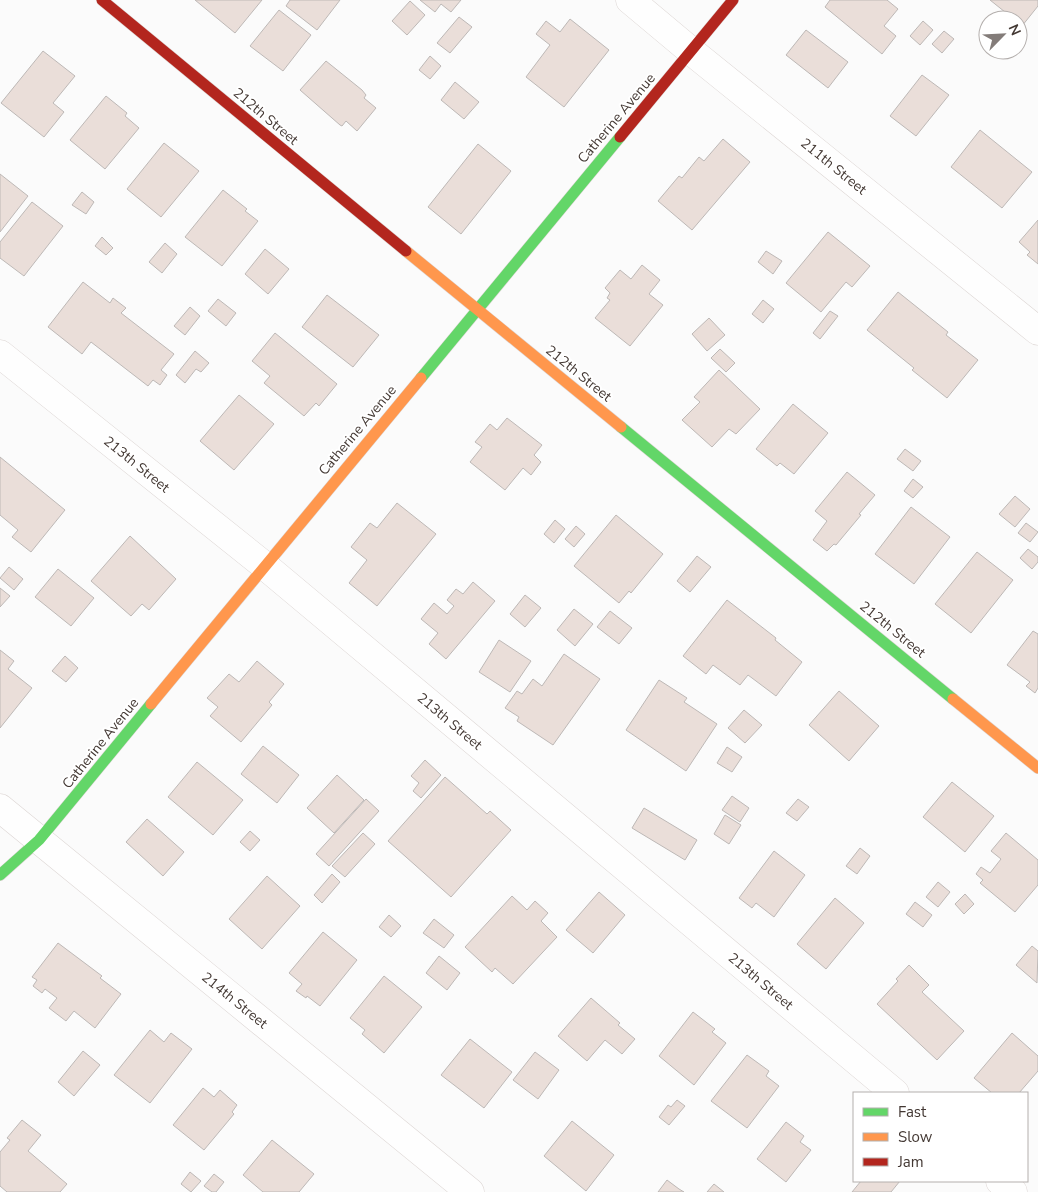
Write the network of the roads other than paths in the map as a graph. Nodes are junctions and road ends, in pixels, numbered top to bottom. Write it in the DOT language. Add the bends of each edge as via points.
graph roads {
  1 [pos="102,0"];
  2 [pos="630,0"];
  3 [pos="733,0"];
  4 [pos="691,51"];
  5 [pos="477,309"];
  6 [pos="1038,331"];
  7 [pos="0,354"];
  8 [pos="265,566"];
  9 [pos="1038,768"];
  10 [pos="0,808"];
  11 [pos="39,840"];
  12 [pos="0,875"];
  13 [pos="894,1092"];
  14 [pos="1001,1182"];
  15 [pos="470,1192"];
  16 [pos="1013,1192"];
  1 -- 5 [label="street, 212th Street"];
  2 -- 4 [label="street, 211th Street"];
  3 -- 4 [label="street, Catherine Avenue"];
  4 -- 5 [label="street, Catherine Avenue"];
  4 -- 6 [label="street, 211th Street"];
  5 -- 8 [label="street, Catherine Avenue"];
  5 -- 9 [label="street, 212th Street"];
  7 -- 8 [label="street, 213th Street"];
  8 -- 11 [label="street, Catherine Avenue"];
  8 -- 13 [label="street, 213th Street"];
  10 -- 11 [label="street, 214th Street"];
  11 -- 12 [label="street, Catherine Avenue"];
  11 -- 15 [label="street, 214th Street"];
  14 -- 16 [label="street"];
}
